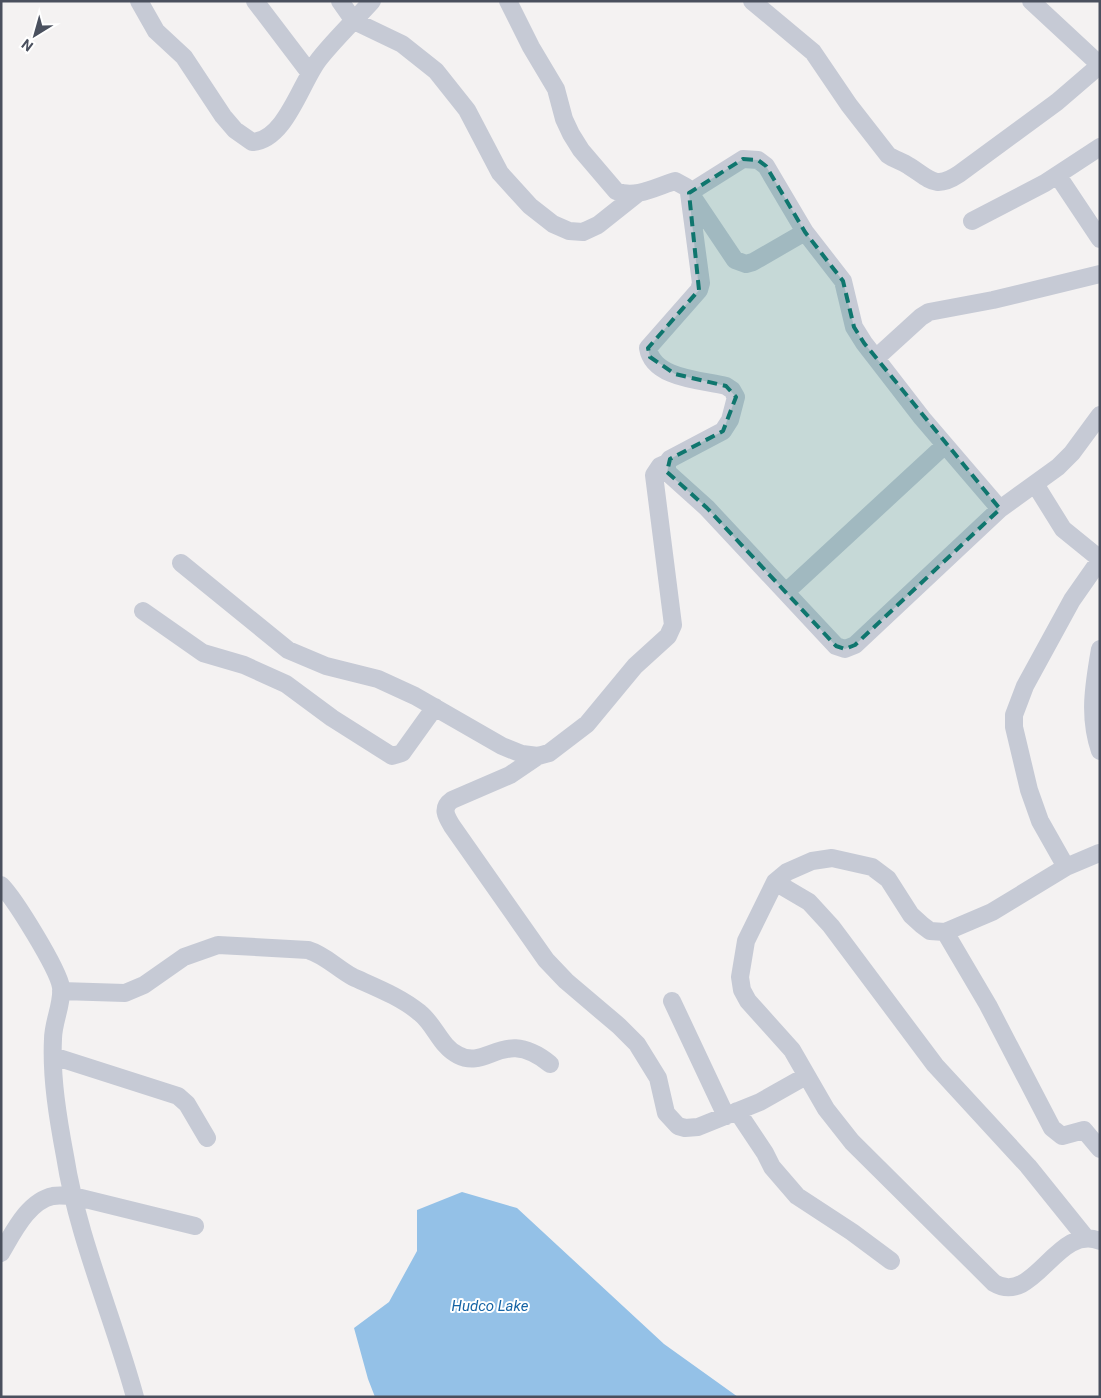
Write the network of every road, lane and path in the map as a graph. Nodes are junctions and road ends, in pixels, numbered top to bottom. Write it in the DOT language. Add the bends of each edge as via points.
graph roads {
  1 [pos="139,1"];
  2 [pos="255,1"];
  3 [pos="340,1"];
  4 [pos="372,1"];
  5 [pos="508,1"];
  6 [pos="752,1"];
  7 [pos="1031,1"];
  8 [pos="354,21"];
  9 [pos="1098,59"];
  10 [pos="309,72"];
  11 [pos="1100,147"];
  12 [pos="1058,176"];
  13 [pos="690,192"];
  14 [pos="636,194"];
  15 [pos="972,221"];
  16 [pos="805,232"];
  17 [pos="1100,239"];
  18 [pos="1100,274"];
  19 [pos="876,358"];
  20 [pos="1100,415"];
  21 [pos="945,445"];
  22 [pos="666,463"];
  23 [pos="1035,484"];
  24 [pos="1000,509"];
  25 [pos="1100,560"];
  26 [pos="181,563"];
  27 [pos="786,592"];
  28 [pos="143,611"];
  29 [pos="1100,649"];
  30 [pos="435,707"];
  31 [pos="1100,751"];
  32 [pos="538,756"];
  33 [pos="1100,853"];
  34 [pos="1066,867"];
  35 [pos="775,882"];
  36 [pos="1,886"];
  37 [pos="945,932"];
  38 [pos="61,991"];
  39 [pos="672,1001"];
  40 [pos="53,1056"];
  41 [pos="550,1064"];
  42 [pos="806,1076"];
  43 [pos="731,1113"];
  44 [pos="207,1138"];
  45 [pos="1100,1149"];
  46 [pos="73,1196"];
  47 [pos="195,1226"];
  48 [pos="1093,1240"];
  49 [pos="1,1253"];
  50 [pos="891,1262"];
  51 [pos="135,1397"];
  1 -- 10 [label="street" via="156,31 184,57 223,116 252,142 267,136 294,107"];
  2 -- 10 [label="street"];
  3 -- 8 [label="street"];
  4 -- 8 [label="street"];
  5 -- 14 [label="street" via="556,88 564,118 581,150 616,191"];
  6 -- 9 [label="street" via="813,52 888,155 938,183 949,181 1057,102"];
  7 -- 9 [label="street"];
  8 -- 10 [label="street"];
  8 -- 14 [label="street" via="402,44 436,71 467,110 500,173 530,206 553,224 569,231 583,232 598,225"];
  11 -- 12 [label="street"];
  12 -- 15 [label="street"];
  12 -- 17 [label="street"];
  13 -- 14 [label="street" via="675,181"];
  13 -- 16 [label="street" via="735,260 741,263 753,262"];
  13 -- 16 [label="street" via="743,159 758,160 766,166"];
  13 -- 22 [label="street" via="701,283 699,290 648,348 650,357 675,374 726,386 736,397 723,432"];
  16 -- 19 [label="street" via="843,281 854,327"];
  18 -- 19 [label="street" via="929,312"];
  19 -- 21 [label="street"];
  20 -- 23 [label="street" via="1072,453"];
  21 -- 24 [label="street"];
  21 -- 27 [label="street"];
  22 -- 27 [label="street" via="670,476 707,508"];
  22 -- 32 [label="street" via="654,475 673,625 668,636 635,666 587,724 555,750"];
  23 -- 24 [label="street"];
  23 -- 25 [label="street" via="1063,529"];
  24 -- 27 [label="street" via="855,645 845,649 836,646"];
  25 -- 34 [label="street" via="1072,600 1025,686 1014,716 1029,790 1040,821"];
  26 -- 30 [label="street" via="288,650 326,666 378,679"];
  28 -- 30 [label="street" via="203,653 244,665 286,684 392,756 402,753"];
  29 -- 31 [label="street" via="1092,694 1093,723"];
  30 -- 32 [label="street" via="502,746"];
  32 -- 43 [label="street" via="510,775 452,800 445,813 452,826 546,960 636,1044 658,1078 671,1121 678,1126 692,1128"];
  33 -- 34 [label="street"];
  34 -- 37 [label="street" via="992,912"];
  35 -- 37 [label="street" via="787,872 812,861 832,858 872,866 888,879 911,915 922,925 930,931"];
  35 -- 42 [label="street" via="746,941 740,977 742,990 792,1050"];
  35 -- 48 [label="street" via="809,902 831,926 935,1065"];
  36 -- 38 [label="street" via="36,935"];
  37 -- 45 [label="street" via="988,1005 1052,1128 1062,1136 1084,1130"];
  38 -- 40 [label="street" via="54,1020"];
  38 -- 41 [label="street" via="125,993 144,985 184,957 218,945 308,950 420,1013 457,1055 474,1059 514,1047 528,1050"];
  39 -- 43 [label="street"];
  40 -- 44 [label="street" via="178,1096 187,1104"];
  40 -- 46 [label="street"];
  42 -- 43 [label="street"];
  42 -- 48 [label="street" via="852,1142 998,1286 1011,1289 1020,1286 1066,1247"];
  43 -- 50 [label="street" via="797,1196"];
  46 -- 47 [label="street"];
  46 -- 49 [label="street" via="42,1199 32,1208"];
  46 -- 51 [label="street"];
}
